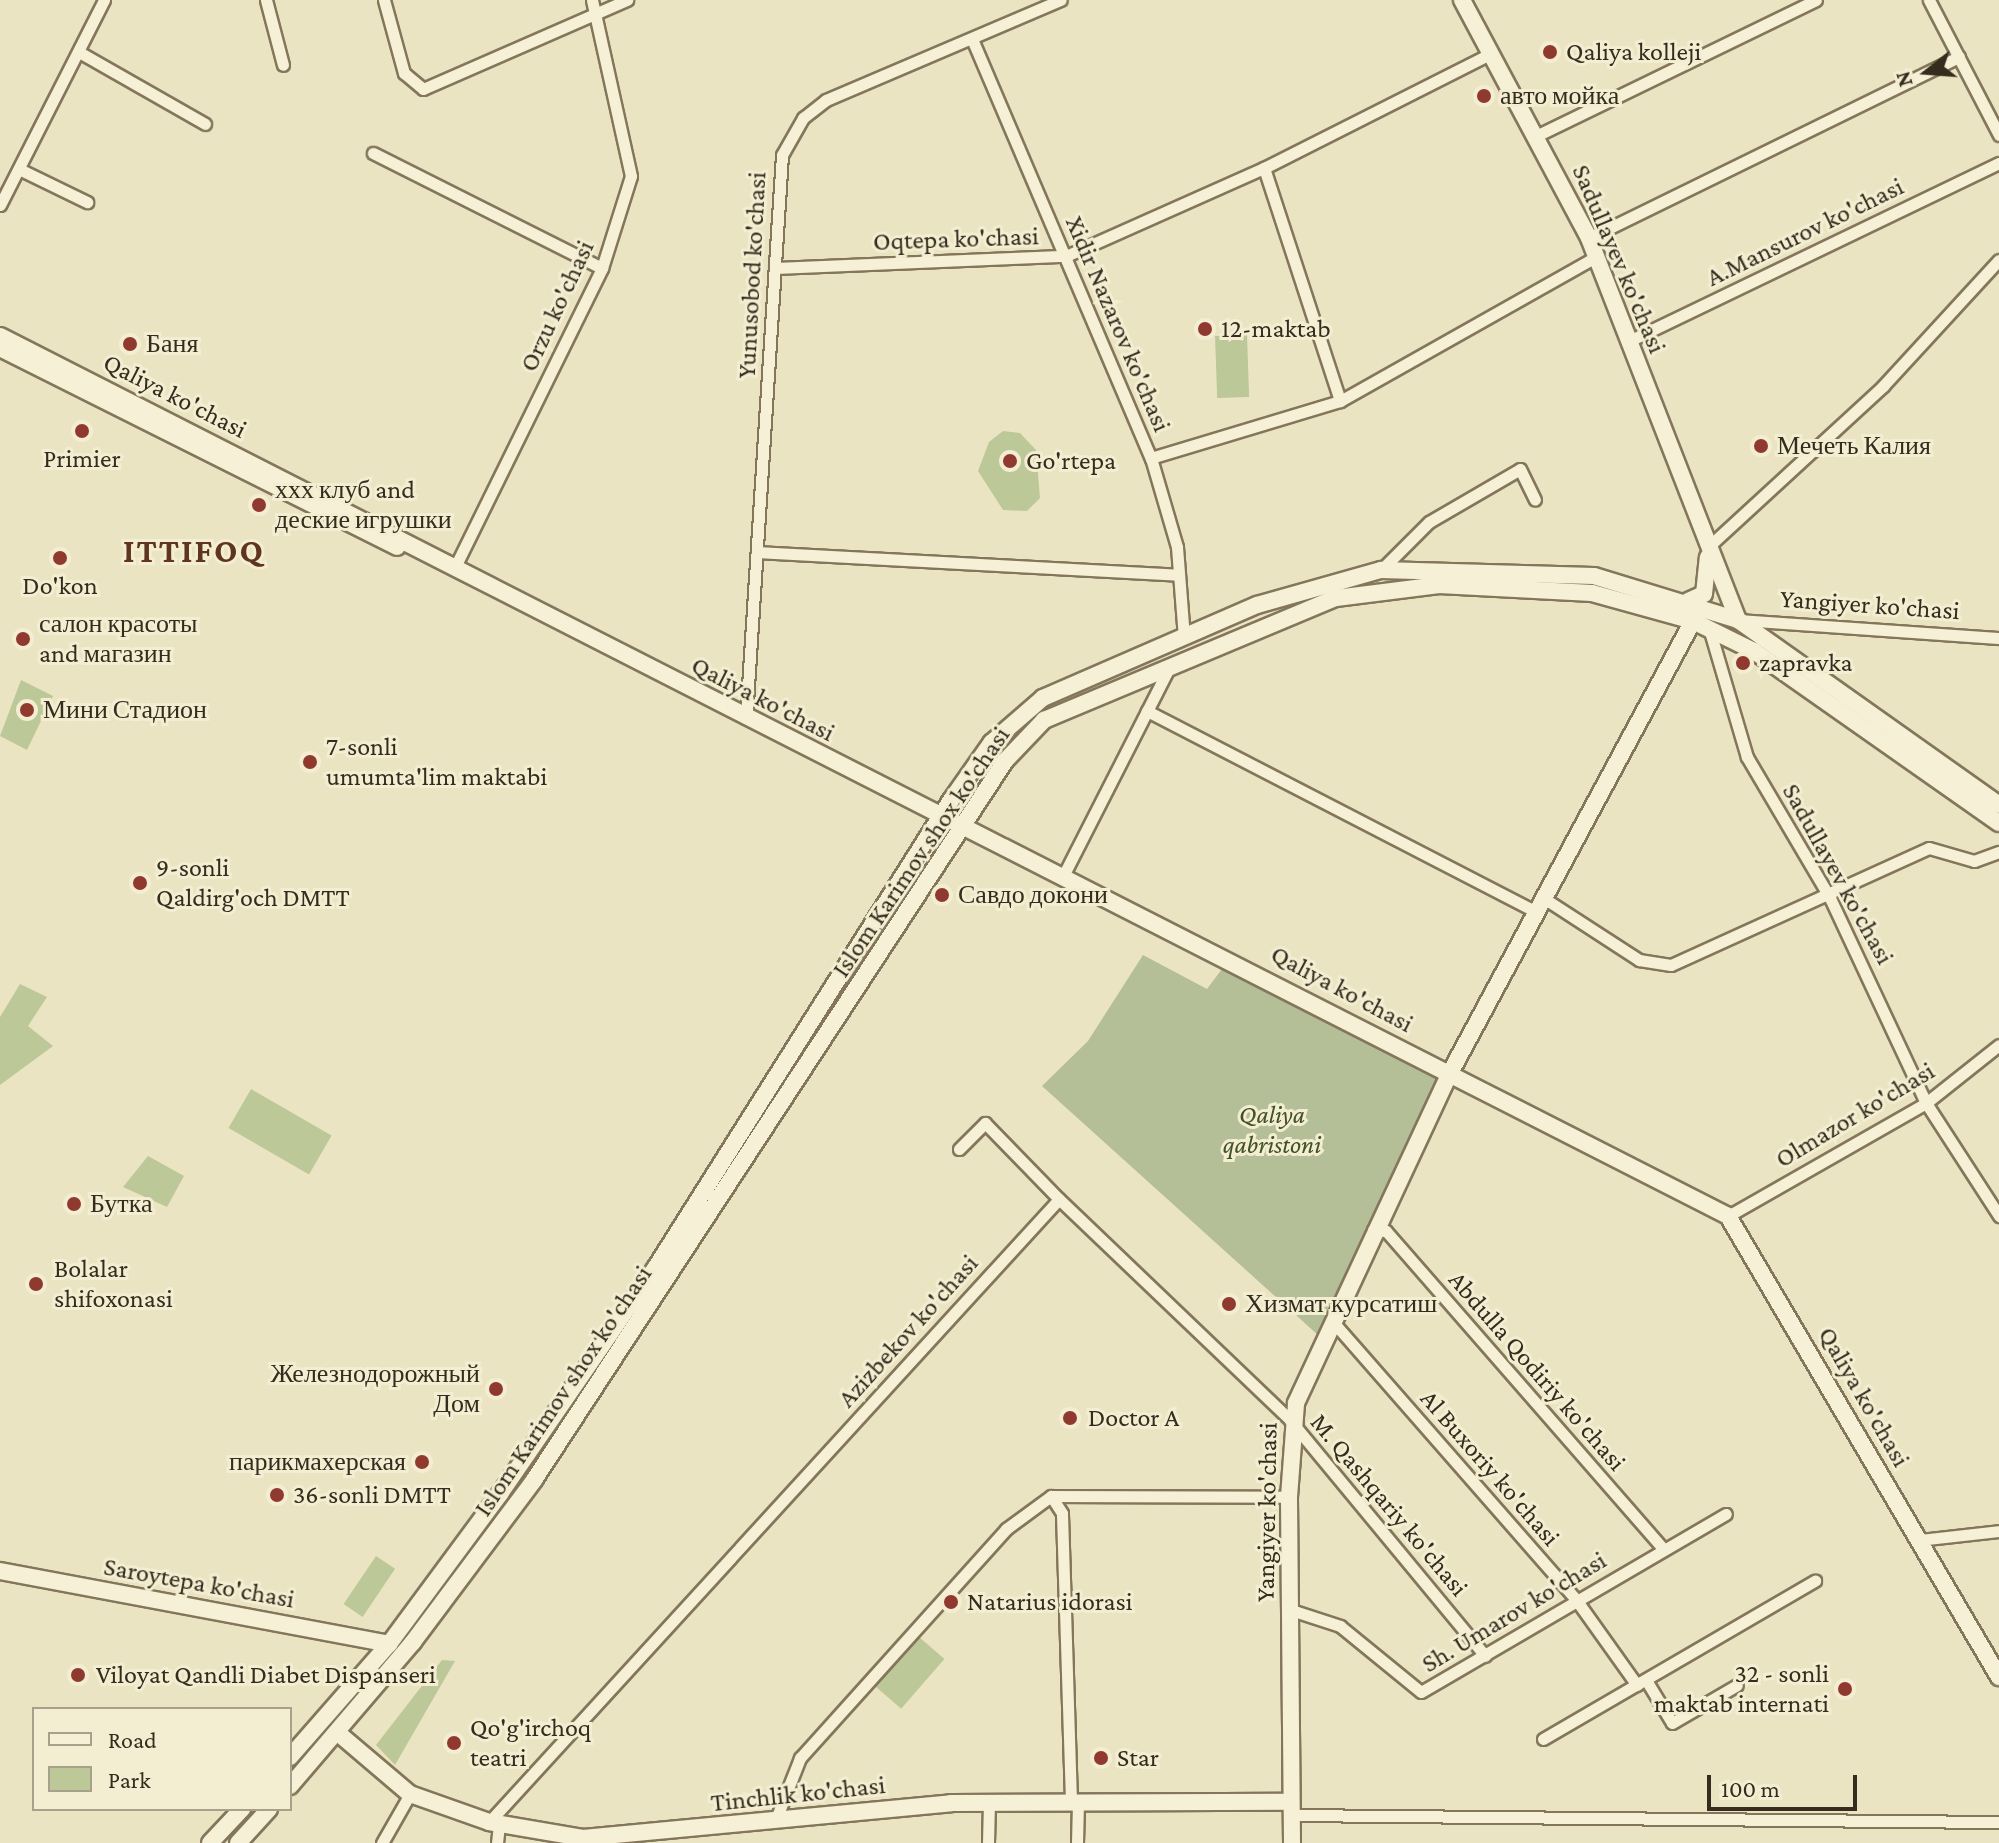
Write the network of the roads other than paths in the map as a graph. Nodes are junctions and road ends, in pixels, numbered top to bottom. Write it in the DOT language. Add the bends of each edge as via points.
graph roads {
  1 [pos="104,0"];
  2 [pos="266,0"];
  3 [pos="384,0"];
  4 [pos="592,0"];
  5 [pos="627,0"];
  6 [pos="1462,0"];
  7 [pos="1816,0"];
  8 [pos="1929,0"];
  9 [pos="1057,1"];
  10 [pos="598,13"];
  11 [pos="972,39"];
  12 [pos="79,52"];
  13 [pos="1492,53"];
  14 [pos="1959,57"];
  15 [pos="283,65"];
  16 [pos="205,124"];
  17 [pos="1538,135"];
  18 [pos="1999,135"];
  19 [pos="373,153"];
  20 [pos="1999,163"];
  21 [pos="1264,168"];
  22 [pos="19,169"];
  23 [pos="87,202"];
  24 [pos="0,205"];
  25 [pos="1589,238"];
  26 [pos="1066,256"];
  27 [pos="1596,257"];
  28 [pos="1999,260"];
  29 [pos="602,268"];
  30 [pos="775,268"];
  31 [pos="0,336"];
  32 [pos="1629,341"];
  33 [pos="0,348"];
  34 [pos="1340,401"];
  35 [pos="1151,458"];
  36 [pos="1535,500"];
  37 [pos="1708,547"];
  38 [pos="757,552"];
  39 [pos="1433,567"];
  40 [pos="454,569"];
  41 [pos="1381,570"];
  42 [pos="1177,575"];
  43 [pos="1435,586"];
  44 [pos="1688,601"];
  45 [pos="1738,620"];
  46 [pos="1701,624"];
  47 [pos="1184,637"];
  48 [pos="1999,638"];
  49 [pos="1171,664"];
  50 [pos="1147,711"];
  51 [pos="746,718"];
  52 [pos="1962,787"];
  53 [pos="1999,805"];
  54 [pos="942,817"];
  55 [pos="1999,823"];
  56 [pos="960,827"];
  57 [pos="1999,852"];
  58 [pos="1063,876"];
  59 [pos="1830,898"];
  60 [pos="1539,904"];
  61 [pos="1999,1045"];
  62 [pos="1450,1073"];
  63 [pos="1926,1103"];
  64 [pos="959,1149"];
  65 [pos="1059,1199"];
  66 [pos="1728,1216"];
  67 [pos="1999,1216"];
  68 [pos="1373,1230"];
  69 [pos="622,1318"];
  70 [pos="1334,1323"];
  71 [pos="635,1329"];
  72 [pos="1290,1420"];
  73 [pos="1051,1496"];
  74 [pos="1289,1497"];
  75 [pos="1726,1514"];
  76 [pos="1999,1531"];
  77 [pos="1919,1540"];
  78 [pos="1663,1549"];
  79 [pos="0,1571"];
  80 [pos="1815,1581"];
  81 [pos="1577,1601"];
  82 [pos="1288,1609"];
  83 [pos="389,1644"];
  84 [pos="1485,1656"];
  85 [pos="1999,1677"];
  86 [pos="1641,1682"];
  87 [pos="1737,1685"];
  88 [pos="338,1733"];
  89 [pos="1543,1739"];
  90 [pos="292,1755"];
  91 [pos="292,1784"];
  92 [pos="410,1794"];
  93 [pos="989,1802"];
  94 [pos="1074,1802"];
  95 [pos="1291,1809"];
  96 [pos="240,1811"];
  97 [pos="267,1811"];
  98 [pos="776,1819"];
  99 [pos="1999,1822"];
  100 [pos="494,1823"];
  101 [pos="210,1843"];
  102 [pos="238,1843"];
  103 [pos="382,1843"];
  104 [pos="497,1843"];
  105 [pos="988,1843"];
  106 [pos="1077,1843"];
  107 [pos="1292,1843"];
  1 -- 12 [label="street"];
  2 -- 15 [label="street"];
  3 -- 10 [label="street" via="404,73 423,89"];
  4 -- 10 [label="street, Orzu ko'chasi"];
  5 -- 10 [label="street"];
  6 -- 13 [label="main road, Sadullayev ko'chasi"];
  7 -- 17 [label="street"];
  8 -- 14 [label="street"];
  9 -- 11 [label="street, Yunusobod ko'chasi"];
  10 -- 29 [label="street, Orzu ko'chasi" via="631,176"];
  11 -- 26 [label="street, Xidir Nazarov ko'chasi"];
  11 -- 30 [label="street, Yunusobod ko'chasi" via="838,93 803,118 779,168"];
  12 -- 16 [label="street"];
  12 -- 22 [label="street"];
  13 -- 17 [label="main road, Sadullayev ko'chasi"];
  13 -- 21 [label="street, Oqtepa ko'chasi"];
  14 -- 18 [label="street"];
  14 -- 25 [label="street"];
  17 -- 25 [label="main road, Sadullayev ko'chasi"];
  19 -- 29 [label="street"];
  20 -- 32 [label="street, A.Mansurov ko'chasi"];
  21 -- 26 [label="street, Oqtepa ko'chasi"];
  21 -- 34 [label="street"];
  22 -- 23 [label="street"];
  22 -- 24 [label="street"];
  25 -- 27 [label="main road, Sadullayev ko'chasi"];
  26 -- 30 [label="street, Oqtepa ko'chasi"];
  26 -- 35 [label="street, Xidir Nazarov ko'chasi"];
  27 -- 32 [label="main road, Sadullayev ko'chasi"];
  27 -- 34 [label="street"];
  28 -- 37 [label="street" via="1883,386"];
  29 -- 40 [label="street, Orzu ko'chasi"];
  30 -- 38 [label="street, Yunusobod ko'chasi"];
  31 -- 40 [label="main road, Qaliya ko'chasi"];
  32 -- 37 [label="main road, Sadullayev ko'chasi"];
  33 -- 40 [label="main road, Qaliya ko'chasi" via="352,526"];
  34 -- 35 [label="street"];
  35 -- 42 [label="street, Xidir Nazarov ko'chasi" via="1177,547"];
  36 -- 41 [label="street" via="1520,469 1429,522"];
  37 -- 44 [label="main road, Sadullayev ko'chasi" via="1708,583"];
  37 -- 45 [label="main road, Sadullayev ko'chasi"];
  38 -- 42 [label="street"];
  38 -- 51 [label="street, Yunusobod ko'chasi"];
  39 -- 41 [label="main road, Islom Karimov shox ko'chasi"];
  39 -- 43 [label="main road"];
  39 -- 44 [label="main road, Islom Karimov shox ko'chasi" via="1594,576"];
  40 -- 51 [label="main road, Qaliya ko'chasi"];
  41 -- 47 [label="main road, Islom Karimov shox ko'chasi" via="1282,596"];
  42 -- 47 [label="street, Xidir Nazarov ko'chasi"];
  43 -- 46 [label="main road, Islom Karimov shox ko'chasi" via="1592,593"];
  43 -- 49 [label="main road, Islom Karimov shox ko'chasi" via="1336,598"];
  44 -- 45 [label="main road, Islom Karimov shox ko'chasi"];
  45 -- 48 [label="street, Yangiyer ko'chasi"];
  45 -- 52 [label="main road, Islom Karimov shox ko'chasi"];
  46 -- 52 [label="main road, Islom Karimov shox ko'chasi"];
  46 -- 59 [label="street, Sadullayev ko'chasi" via="1747,757"];
  46 -- 60 [label="main road, Yangiyer ko'chasi"];
  47 -- 54 [label="main road, Islom Karimov shox ko'chasi" via="1031,705 991,743"];
  49 -- 50 [label="street"];
  49 -- 56 [label="main road, Islom Karimov shox ko'chasi" via="1032,729"];
  50 -- 58 [label="street"];
  50 -- 60 [label="street"];
  51 -- 54 [label="main road, Qaliya ko'chasi"];
  52 -- 53 [label="main road, Islom Karimov shox ko'chasi"];
  52 -- 55 [label="main road, Islom Karimov shox ko'chasi"];
  54 -- 56 [label="main road, Qaliya ko'chasi"];
  54 -- 69 [label="main road, Islom Karimov shox ko'chasi"];
  56 -- 58 [label="main road, Qaliya ko'chasi"];
  56 -- 71 [label="main road, Islom Karimov shox ko'chasi"];
  57 -- 59 [label="street" via="1974,861 1929,848"];
  58 -- 62 [label="main road, Qaliya ko'chasi"];
  59 -- 60 [label="street" via="1686,961 1652,965"];
  59 -- 63 [label="street, Sadullayev ko'chasi"];
  60 -- 62 [label="main road, Yangiyer ko'chasi"];
  61 -- 63 [label="street, Olmazor ko'chasi"];
  62 -- 66 [label="main road, Qaliya ko'chasi"];
  62 -- 68 [label="main road, Yangiyer ko'chasi"];
  63 -- 66 [label="street, Olmazor ko'chasi"];
  63 -- 67 [label="street, Sadullayev ko'chasi"];
  64 -- 65 [label="street" via="985,1123"];
  65 -- 72 [label="street"];
  65 -- 100 [label="street, Azizbekov ko'chasi" via="574,1727"];
  66 -- 77 [label="main road, Qaliya ko'chasi"];
  68 -- 70 [label="main road, Yangiyer ko'chasi"];
  68 -- 78 [label="street, Abdulla Qodiriy ko'chasi" via="1386,1231"];
  69 -- 71 [label="main road" via="635,1321"];
  69 -- 83 [label="main road, Islom Karimov shox ko'chasi"];
  70 -- 72 [label="main road, Yangiyer ko'chasi"];
  70 -- 81 [label="street, Al Buxoriy ko'chasi"];
  71 -- 88 [label="main road, Islom Karimov shox ko'chasi" via="534,1480"];
  72 -- 74 [label="main road, Yangiyer ko'chasi"];
  72 -- 84 [label="street, M. Qashqariy ko'chasi"];
  73 -- 74 [label="street"];
  73 -- 94 [label="street" via="1062,1513"];
  73 -- 98 [label="street" via="1006,1529 800,1758"];
  74 -- 82 [label="main road, Yangiyer ko'chasi"];
  75 -- 78 [label="street, Sh. Umarov ko'chasi"];
  76 -- 77 [label="street"];
  77 -- 85 [label="main road, Qaliya ko'chasi"];
  78 -- 81 [label="street, Sh. Umarov ko'chasi"];
  79 -- 83 [label="main road, Saroytepa ko'chasi"];
  80 -- 86 [label="street"];
  81 -- 84 [label="street, Sh. Umarov ko'chasi"];
  81 -- 86 [label="street, Al Buxoriy ko'chasi"];
  82 -- 84 [label="street, Sh. Umarov ko'chasi" via="1340,1626 1421,1692"];
  82 -- 95 [label="main road, Yangiyer ko'chasi"];
  83 -- 90 [label="main road, Islom Karimov shox ko'chasi"];
  86 -- 87 [label="street, Al Buxoriy ko'chasi" via="1672,1723"];
  86 -- 89 [label="street"];
  88 -- 91 [label="main road, Islom Karimov shox ko'chasi"];
  88 -- 92 [label="main road, Tinchlik ko'chasi"];
  92 -- 100 [label="main road, Tinchlik ko'chasi"];
  92 -- 103 [label="street"];
  93 -- 94 [label="main road, Tinchlik ko'chasi"];
  93 -- 98 [label="main road, Tinchlik ko'chasi"];
  93 -- 105 [label="street"];
  94 -- 95 [label="main road, Tinchlik ko'chasi"];
  94 -- 106 [label="street"];
  95 -- 99 [label="street"];
  95 -- 107 [label="main road, Yangiyer ko'chasi"];
  96 -- 101 [label="main road"];
  97 -- 102 [label="main road"];
  98 -- 100 [label="main road, Tinchlik ko'chasi" via="583,1838"];
  100 -- 104 [label="street"];
}
